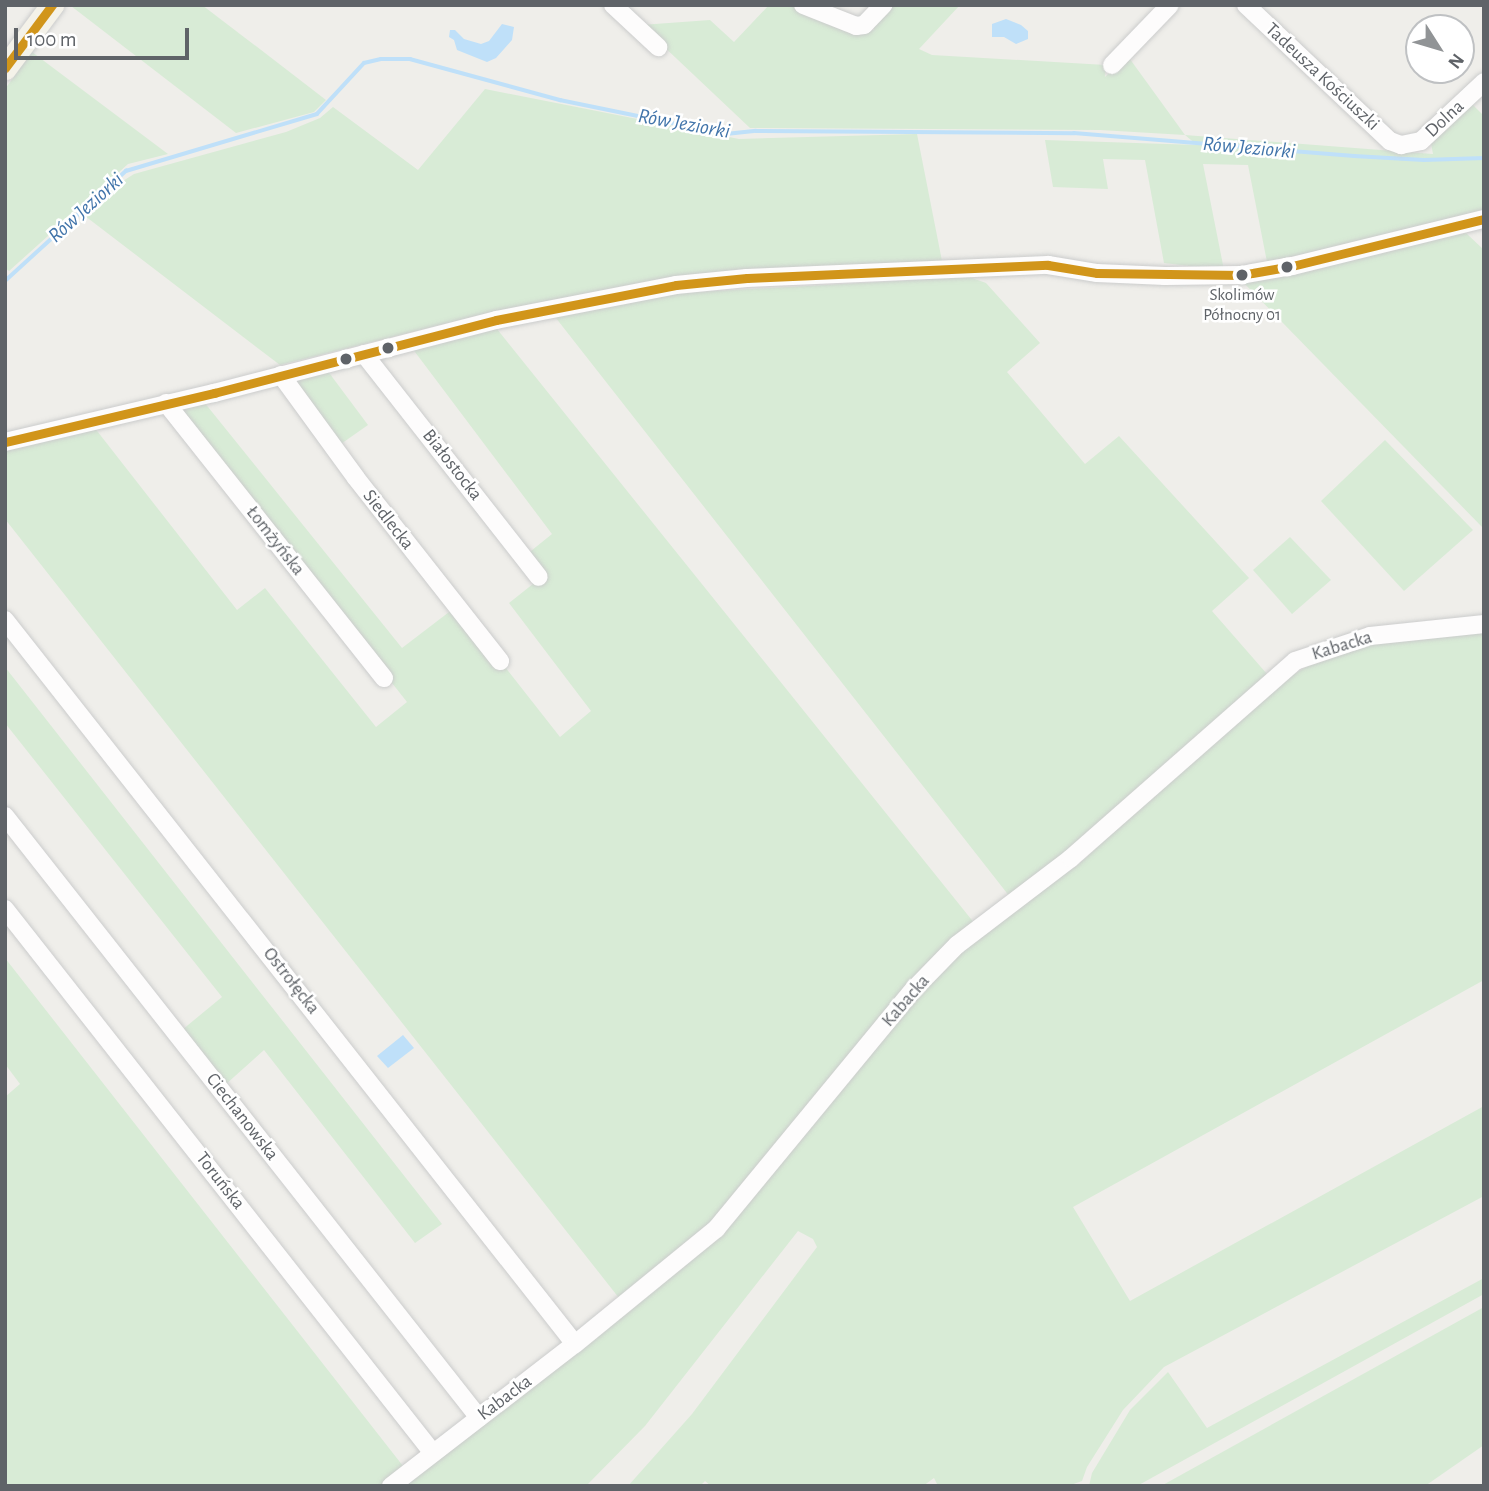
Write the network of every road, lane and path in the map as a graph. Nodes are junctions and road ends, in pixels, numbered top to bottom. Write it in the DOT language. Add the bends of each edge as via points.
graph roads {
  1 [pos="52,5"];
  2 [pos="613,5"];
  3 [pos="803,5"];
  4 [pos="883,5"];
  5 [pos="1170,5"];
  6 [pos="1246,5"];
  7 [pos="658,47"];
  8 [pos="1112,65"];
  9 [pos="5,68"];
  10 [pos="1484,82"];
  11 [pos="1401,145"];
  12 [pos="1484,219"];
  13 [pos="364,354"];
  14 [pos="281,375"];
  15 [pos="166,403"];
  16 [pos="5,442"];
  17 [pos="539,577"];
  18 [pos="5,620"];
  19 [pos="1484,624"];
  20 [pos="500,662"];
  21 [pos="384,678"];
  22 [pos="5,816"];
  23 [pos="5,909"];
  24 [pos="575,1344"];
  25 [pos="479,1418"];
  26 [pos="433,1453"];
  27 [pos="391,1486"];
  1 -- 9 [label="main road"];
  2 -- 7 [label="street"];
  3 -- 4 [label="street" via="849,25 864,25"];
  5 -- 8 [label="street"];
  6 -- 11 [label="street, Tadeusza Kościuszki" via="1390,141"];
  10 -- 11 [label="street, Dolna" via="1421,141"];
  12 -- 13 [label="street" via="1241,275 1165,276 1048,265 676,285 496,320"];
  13 -- 14 [label="street"];
  13 -- 17 [label="street, Białostocka"];
  14 -- 15 [label="street"];
  14 -- 20 [label="street, Siedlecka"];
  15 -- 16 [label="street"];
  15 -- 21 [label="street, Łomżyńska"];
  18 -- 24 [label="street, Ostrołęcka"];
  19 -- 24 [label="street, Kabacka" via="1370,636 1295,661 1072,858 957,945 915,988 716,1229"];
  22 -- 25 [label="street, Ciechanowska"];
  23 -- 26 [label="street, Toruńska"];
  24 -- 25 [label="street, Kabacka"];
  25 -- 26 [label="street, Kabacka"];
  26 -- 27 [label="street, Kabacka"];
}
